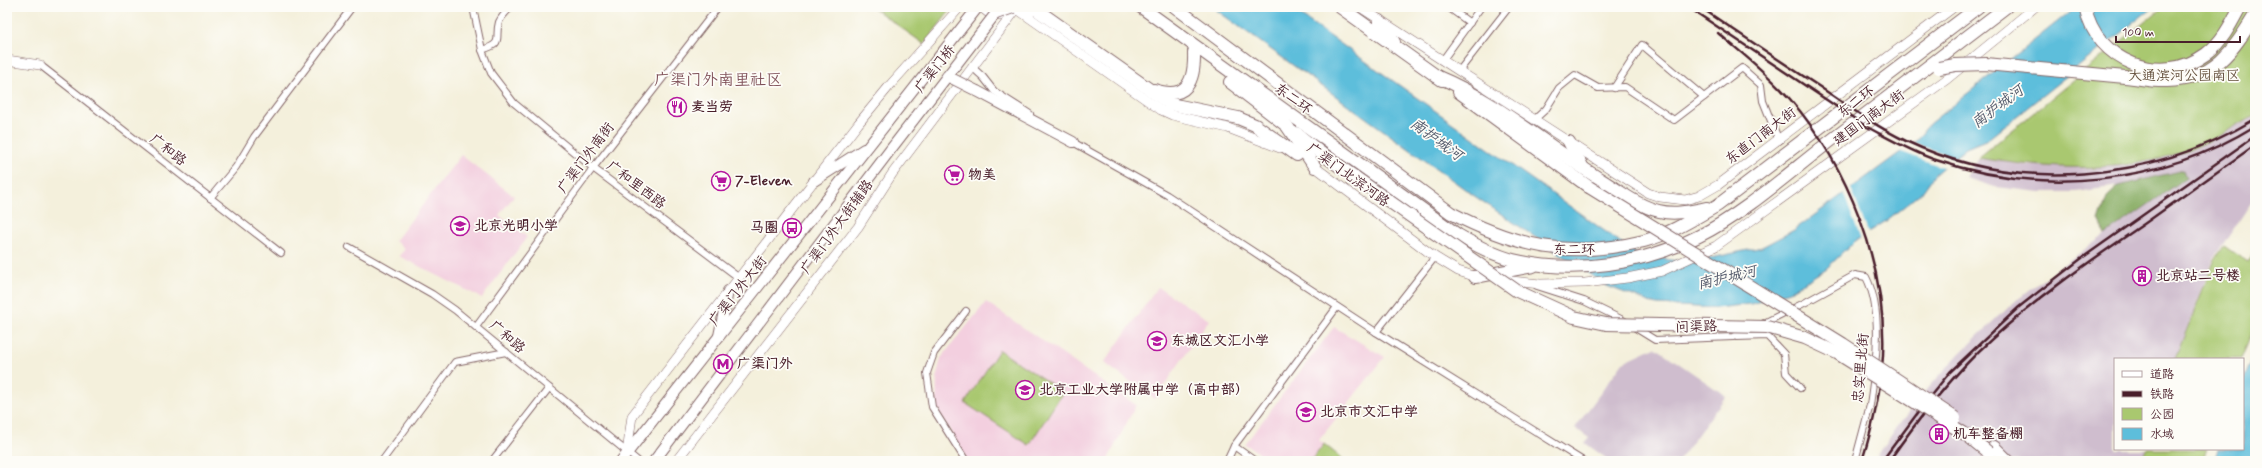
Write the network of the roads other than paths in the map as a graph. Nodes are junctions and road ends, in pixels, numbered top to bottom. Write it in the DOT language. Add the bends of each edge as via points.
graph roads {
  1 [pos="352,7"];
  2 [pos="473,7"];
  3 [pos="510,7"];
  4 [pos="718,7"];
  5 [pos="960,7"];
  6 [pos="980,7"];
  7 [pos="1140,7"];
  8 [pos="1175,7"];
  9 [pos="1340,7"];
  10 [pos="1360,7"];
  11 [pos="1448,7"];
  12 [pos="1481,7"];
  13 [pos="1509,7"];
  14 [pos="1954,7"];
  15 [pos="1978,7"];
  16 [pos="2006,7"];
  17 [pos="2035,7"];
  18 [pos="2085,7"];
  19 [pos="1018,8"];
  20 [pos="1036,8"];
  21 [pos="2240,8"];
  22 [pos="998,10"];
  23 [pos="2255,15"];
  24 [pos="1379,21"];
  25 [pos="1470,22"];
  26 [pos="1399,49"];
  27 [pos="482,50"];
  28 [pos="1194,52"];
  29 [pos="7,60"];
  30 [pos="1442,61"];
  31 [pos="40,65"];
  32 [pos="972,67"];
  33 [pos="1459,71"];
  34 [pos="947,76"];
  35 [pos="1436,76"];
  36 [pos="1144,86"];
  37 [pos="1614,88"];
  38 [pos="1890,95"];
  39 [pos="1704,97"];
  40 [pos="1535,119"];
  41 [pos="1287,126"];
  42 [pos="874,141"];
  43 [pos="1779,141"];
  44 [pos="1073,142"];
  45 [pos="1569,142"];
  46 [pos="1296,155"];
  47 [pos="1315,166"];
  48 [pos="593,168"];
  49 [pos="1583,168"];
  50 [pos="814,181"];
  51 [pos="210,198"];
  52 [pos="1718,205"];
  53 [pos="349,248"];
  54 [pos="281,253"];
  55 [pos="1435,256"];
  56 [pos="1540,264"];
  57 [pos="738,277"];
  58 [pos="1475,277"];
  59 [pos="1866,277"];
  60 [pos="1524,282"];
  61 [pos="1540,284"];
  62 [pos="728,291"];
  63 [pos="1337,307"];
  64 [pos="966,311"];
  65 [pos="476,326"];
  66 [pos="1376,332"];
  67 [pos="719,337"];
  68 [pos="1733,337"];
  69 [pos="506,352"];
  70 [pos="549,388"];
  71 [pos="1800,388"];
  72 [pos="1234,446"];
  73 [pos="627,453"];
  74 [pos="382,461"];
  75 [pos="492,461"];
  76 [pos="621,461"];
  77 [pos="638,461"];
  78 [pos="654,461"];
  79 [pos="676,461"];
  80 [pos="966,461"];
  81 [pos="1227,461"];
  82 [pos="1255,461"];
  83 [pos="1583,461"];
  84 [pos="1855,461"];
  85 [pos="1997,461"];
  86 [pos="2008,461"];
  1 -- 51 [label="street" via="254,137 236,167"];
  2 -- 27 [label="street, 广和里西路"];
  3 -- 27 [label="street" via="499,22 499,39 494,47"];
  4 -- 48 [label="street, 广渠门外南街"];
  5 -- 50 [label="street" via="891,84"];
  6 -- 19 [label="street" via="991,15 999,16"];
  6 -- 42 [label="main road, 广渠门桥"];
  7 -- 28 [label="highway"];
  7 -- 56 [label="highway, 东二环" via="1438,223 1484,249 1512,260"];
  8 -- 52 [label="highway, 东二环" via="1426,196 1451,213 1509,240 1573,250 1606,248 1645,241 1687,223"];
  9 -- 26 [label="highway"];
  10 -- 24 [label="street"];
  11 -- 25 [label="street"];
  12 -- 25 [label="street"];
  13 -- 33 [label="street"];
  14 -- 43 [label="street, 东直门南大街"];
  15 -- 52 [label="highway, 东二环"];
  16 -- 38 [label="highway, 东二环"];
  17 -- 61 [label="street, 建国门南大街" via="1947,79 1716,246 1662,271 1586,284"];
  18 -- 21 [label="highway" via="2089,23 2101,42 2118,57 2130,63 2162,70 2180,67 2207,53 2220,40"];
  19 -- 20 [label="highway"];
  19 -- 22 [label="highway, bridge"];
  19 -- 32 [label="street, 广渠门外大街辅路"];
  19 -- 46 [label="street, 广渠门北滨河路" via="1161,110 1228,128"];
  20 -- 36 [label="highway"];
  22 -- 34 [label="main road, 广渠门桥, bridge"];
  23 -- 38 [label="highway, bridge" via="2224,59 2197,77 2166,82 1986,64 1955,65 1939,68"];
  24 -- 26 [label="highway"];
  24 -- 30 [label="street"];
  25 -- 30 [label="street"];
  26 -- 35 [label="highway"];
  27 -- 48 [label="street, 广和里西路" via="491,73 514,103"];
  28 -- 36 [label="highway" via="1192,80 1185,88 1170,93"];
  28 -- 41 [label="highway"];
  29 -- 31 [label="street"];
  30 -- 33 [label="street"];
  31 -- 51 [label="street, 广和路"];
  32 -- 44 [label="street" via="983,76 994,91"];
  32 -- 79 [label="street, 广渠门外大街辅路" via="892,174 858,227"];
  33 -- 40 [label="street"];
  34 -- 44 [label="main road, bridge"];
  34 -- 78 [label="main road, 广渠门桥, bridge"];
  35 -- 49 [label="highway" via="1464,87"];
  35 -- 86 [label="highway, bridge" via="1589,187 1910,388 1973,430"];
  36 -- 46 [label="highway" via="1170,104 1212,111 1255,125"];
  37 -- 39 [label="street" via="1625,87 1674,120"];
  37 -- 39 [label="street" via="1642,45"];
  37 -- 40 [label="street" via="1598,88 1575,75 1559,88 1546,109"];
  38 -- 56 [label="highway, 东二环" via="1758,197 1700,236 1659,254 1613,264 1574,267"];
  39 -- 43 [label="street" via="1742,68 1761,85 1763,101"];
  40 -- 45 [label="street"];
  41 -- 47 [label="highway"];
  41 -- 85 [label="highway, bridge" via="1322,154 1517,291 1543,305 1574,317 1606,324 1767,327 1805,338 1837,353 1968,436"];
  42 -- 50 [label="main road"];
  42 -- 67 [label="main road, 广渠门外大街"];
  43 -- 45 [label="street, 东直门南大街" via="1718,185 1699,196 1685,200 1660,198 1648,193"];
  44 -- 63 [label="street" via="1167,195"];
  45 -- 49 [label="highway"];
  46 -- 47 [label="street, 广渠门北滨河路"];
  47 -- 55 [label="street, 广渠门北滨河路"];
  48 -- 57 [label="street, 广和里西路"];
  48 -- 65 [label="street, 广渠门外南街"];
  49 -- 52 [label="highway" via="1642,205 1659,211 1673,213"];
  50 -- 57 [label="street"];
  51 -- 54 [label="street, 广和路"];
  53 -- 65 [label="street, 广和路" via="432,294"];
  55 -- 58 [label="street, 广渠门北滨河路"];
  55 -- 66 [label="street"];
  56 -- 58 [label="highway"];
  57 -- 62 [label="street"];
  58 -- 60 [label="street, 广渠门北滨河路"];
  59 -- 68 [label="street, 问渠路" via="1855,275"];
  59 -- 84 [label="street, 忠实里北街" via="1871,287 1877,350 1870,405"];
  60 -- 61 [label="street, 广渠门北滨河路"];
  60 -- 68 [label="street, 问渠路" via="1584,301 1655,340"];
  62 -- 67 [label="main road"];
  62 -- 73 [label="street" via="632,416"];
  63 -- 66 [label="street"];
  63 -- 72 [label="street"];
  64 -- 80 [label="street" via="934,353 927,373 932,407"];
  65 -- 69 [label="street, 广和路"];
  66 -- 83 [label="street"];
  67 -- 73 [label="main road, 广渠门外大街"];
  68 -- 71 [label="street" via="1767,336 1784,354 1786,373"];
  69 -- 70 [label="street, 广和路"];
  69 -- 74 [label="street" via="455,362"];
  70 -- 73 [label="street, 广和路"];
  70 -- 75 [label="street"];
  72 -- 81 [label="street"];
  72 -- 82 [label="street"];
  73 -- 76 [label="main road, 广渠门外大街"];
  73 -- 77 [label="street, 广和路"];
}
